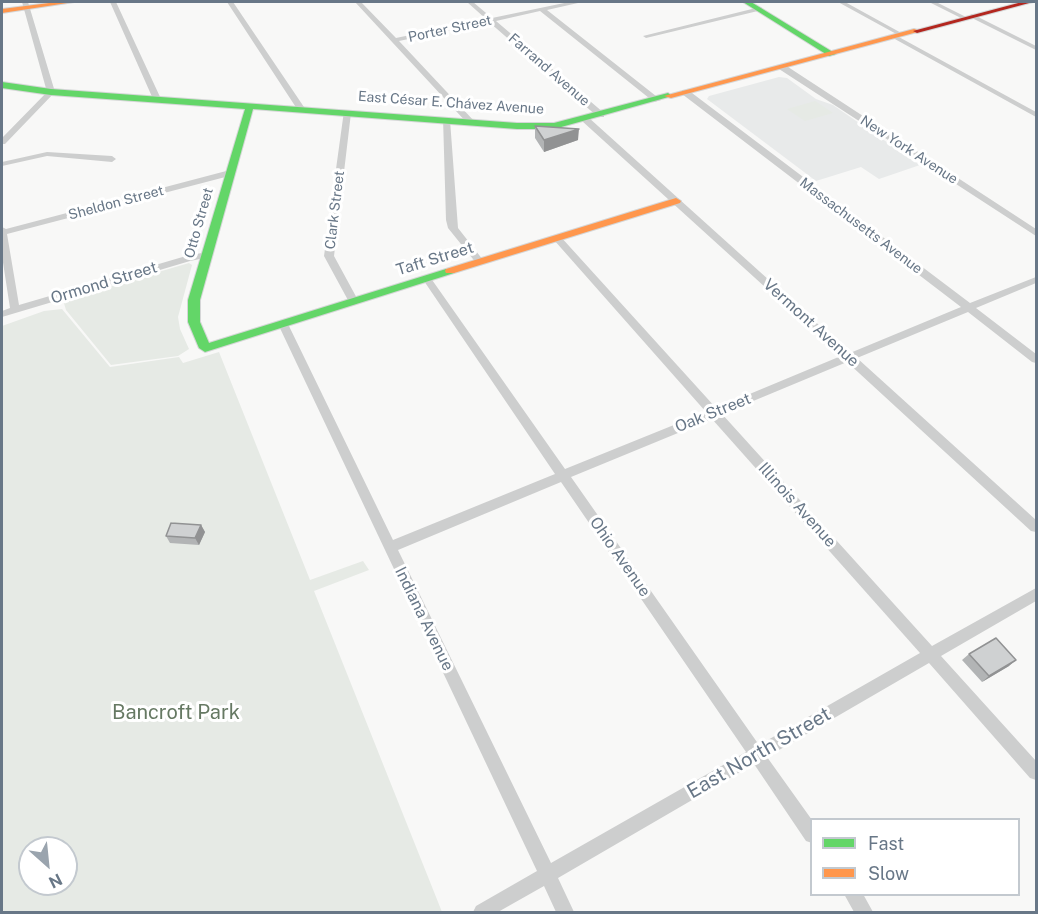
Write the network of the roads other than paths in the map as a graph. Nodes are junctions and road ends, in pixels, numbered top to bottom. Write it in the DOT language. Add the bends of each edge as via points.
graph roads {
  1 [pos="70,2"];
  2 [pos="113,2"];
  3 [pos="230,2"];
  4 [pos="358,2"];
  5 [pos="470,2"];
  6 [pos="576,2"];
  7 [pos="747,2"];
  8 [pos="841,2"];
  9 [pos="932,2"];
  10 [pos="1029,2"];
  11 [pos="26,5"];
  12 [pos="542,9"];
  13 [pos="760,9"];
  14 [pos="2,11"];
  15 [pos="968,17"];
  16 [pos="491,20"];
  17 [pos="646,36"];
  18 [pos="898,36"];
  19 [pos="395,40"];
  20 [pos="1036,48"];
  21 [pos="832,54"];
  22 [pos="782,67"];
  23 [pos="2,85"];
  24 [pos="51,92"];
  25 [pos="685,92"];
  26 [pos="158,99"];
  27 [pos="657,100"];
  28 [pos="250,106"];
  29 [pos="302,110"];
  30 [pos="348,113"];
  31 [pos="601,115"];
  32 [pos="1036,115"];
  33 [pos="585,119"];
  34 [pos="446,120"];
  35 [pos="471,122"];
  36 [pos="2,142"];
  37 [pos="112,159"];
  38 [pos="2,164"];
  39 [pos="230,173"];
  40 [pos="676,201"];
  41 [pos="2,232"];
  42 [pos="1036,233"];
  43 [pos="557,238"];
  44 [pos="207,255"];
  45 [pos="480,262"];
  46 [pos="427,279"];
  47 [pos="1036,280"];
  48 [pos="354,302"];
  49 [pos="969,308"];
  50 [pos="15,310"];
  51 [pos="2,314"];
  52 [pos="283,324"];
  53 [pos="205,348"];
  54 [pos="848,357"];
  55 [pos="1036,359"];
  56 [pos="713,413"];
  57 [pos="563,475"];
  58 [pos="1036,527"];
  59 [pos="390,547"];
  60 [pos="1036,594"];
  61 [pos="931,655"];
  62 [pos="756,755"];
  63 [pos="1036,772"];
  64 [pos="810,832"];
  65 [pos="547,875"];
  66 [pos="853,896"];
  67 [pos="482,912"];
  68 [pos="565,912"];
  69 [pos="864,912"];
  1 -- 11 [label="street"];
  2 -- 26 [label="street"];
  3 -- 29 [label="street"];
  4 -- 19 [label="street"];
  5 -- 16 [label="street, Farrand Avenue"];
  6 -- 12 [label="street, Porter Street"];
  7 -- 13 [label="street"];
  8 -- 18 [label="street"];
  9 -- 15 [label="street"];
  10 -- 15 [label="street, East César E. Chávez Avenue"];
  11 -- 14 [label="street"];
  11 -- 24 [label="street"];
  12 -- 16 [label="street, Porter Street"];
  12 -- 27 [label="street"];
  13 -- 17 [label="street"];
  13 -- 21 [label="street"];
  15 -- 18 [label="street, East César E. Chávez Avenue"];
  15 -- 20 [label="street"];
  16 -- 19 [label="street, Porter Street"];
  16 -- 31 [label="street, Farrand Avenue"];
  18 -- 21 [label="street, East César E. Chávez Avenue"];
  18 -- 32 [label="street"];
  19 -- 35 [label="street"];
  21 -- 22 [label="street, East César E. Chávez Avenue"];
  22 -- 25 [label="street, East César E. Chávez Avenue"];
  22 -- 42 [label="street, New York Avenue"];
  23 -- 24 [label="street, East César E. Chávez Avenue"];
  24 -- 26 [label="street, East César E. Chávez Avenue"];
  24 -- 36 [label="street"];
  25 -- 27 [label="street, East César E. Chávez Avenue"];
  25 -- 49 [label="street, Massachusetts Avenue"];
  26 -- 28 [label="street, East César E. Chávez Avenue"];
  27 -- 31 [label="street, East César E. Chávez Avenue"];
  28 -- 29 [label="street, East César E. Chávez Avenue"];
  28 -- 39 [label="street, Otto Street"];
  29 -- 30 [label="street, East César E. Chávez Avenue"];
  30 -- 34 [label="street, East César E. Chávez Avenue"];
  30 -- 48 [label="street, Clark Street" via="329,256"];
  31 -- 33 [label="street, East César E. Chávez Avenue"];
  33 -- 35 [label="street, East César E. Chávez Avenue" via="534,127"];
  33 -- 40 [label="street, Vermont Avenue"];
  34 -- 35 [label="street, East César E. Chávez Avenue"];
  34 -- 45 [label="street" via="451,220"];
  37 -- 38 [label="street" via="47,154"];
  39 -- 41 [label="street, Sheldon Street"];
  39 -- 44 [label="street, Otto Street"];
  40 -- 43 [label="street, Taft Street"];
  40 -- 54 [label="street, Vermont Avenue"];
  41 -- 50 [label="street"];
  43 -- 45 [label="street, Taft Street"];
  43 -- 56 [label="street, Illinois Avenue"];
  44 -- 50 [label="street, Ormond Street"];
  44 -- 53 [label="street, Otto Street" via="192,311"];
  45 -- 46 [label="street, Taft Street"];
  46 -- 48 [label="street, Taft Street"];
  46 -- 57 [label="street, Ohio Avenue"];
  47 -- 49 [label="street, Oak Street"];
  48 -- 52 [label="street, Taft Street"];
  49 -- 54 [label="street, Oak Street"];
  49 -- 55 [label="street, Massachusetts Avenue"];
  50 -- 51 [label="street, Ormond Street"];
  52 -- 53 [label="street, Taft Street"];
  52 -- 59 [label="street, Indiana Avenue"];
  54 -- 56 [label="street, Oak Street"];
  54 -- 58 [label="street, Vermont Avenue"];
  56 -- 57 [label="street, Oak Street"];
  56 -- 61 [label="street, Illinois Avenue"];
  57 -- 59 [label="street, Oak Street"];
  57 -- 62 [label="street, Ohio Avenue"];
  59 -- 65 [label="street, Indiana Avenue"];
  60 -- 61 [label="street, East North Street"];
  61 -- 62 [label="street, East North Street"];
  61 -- 63 [label="street, Illinois Avenue"];
  62 -- 64 [label="street, Ohio Avenue"];
  62 -- 65 [label="street, East North Street"];
  65 -- 67 [label="street, East North Street"];
  65 -- 68 [label="street, Indiana Avenue"];
  66 -- 69 [label="street"];
}
